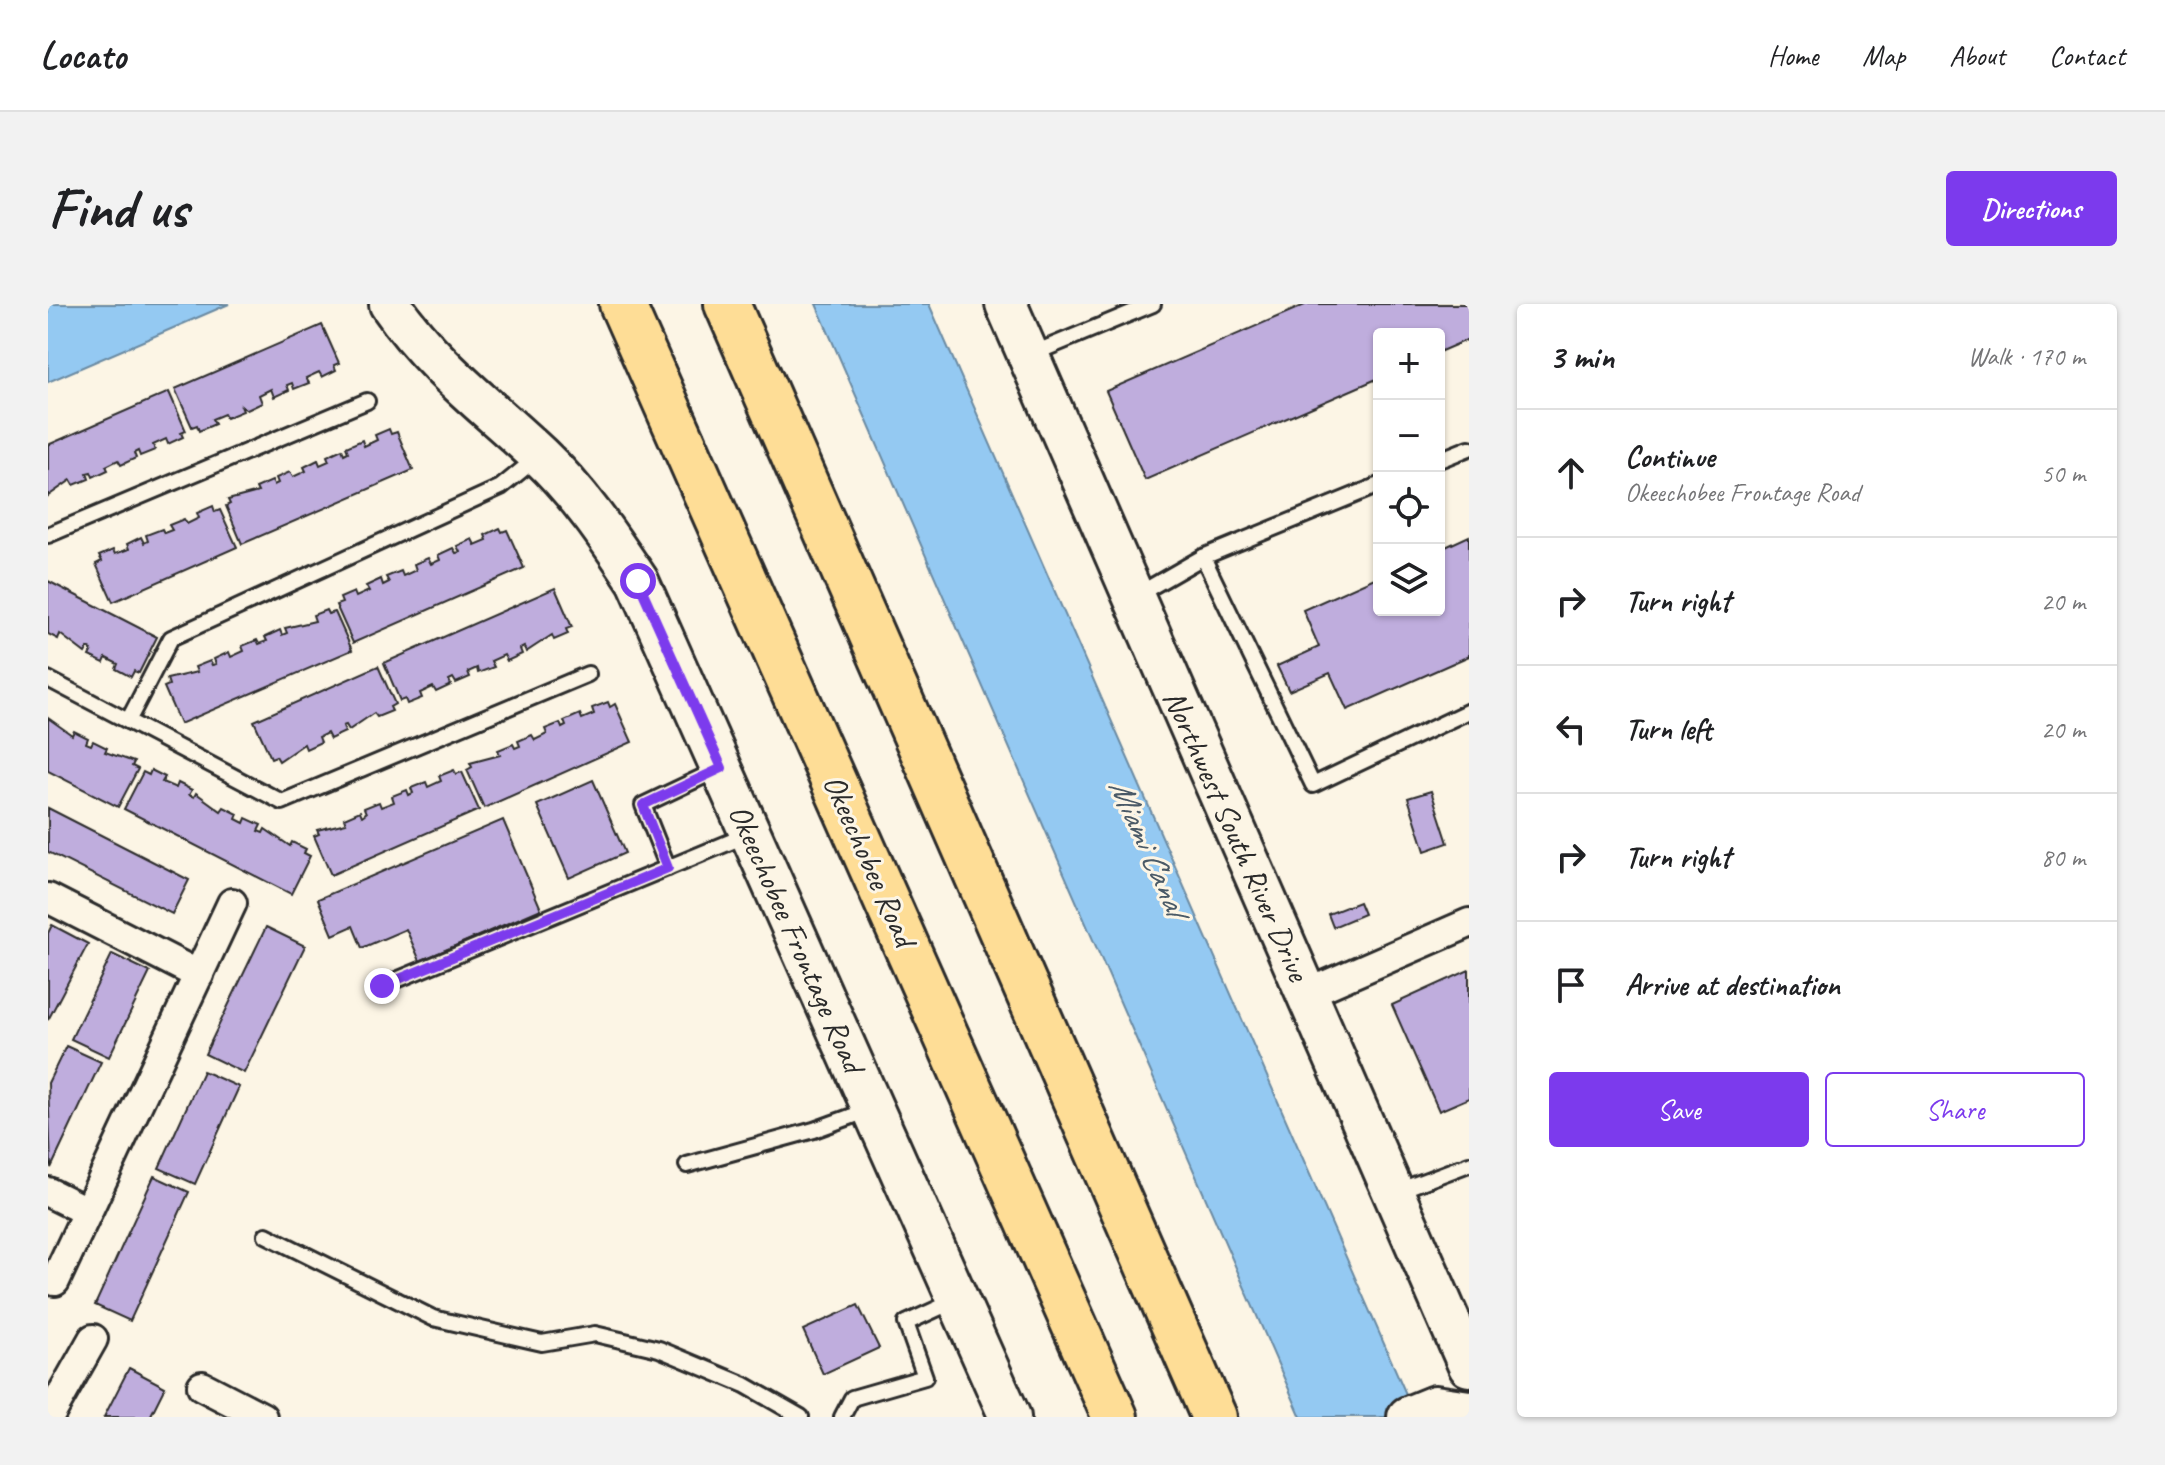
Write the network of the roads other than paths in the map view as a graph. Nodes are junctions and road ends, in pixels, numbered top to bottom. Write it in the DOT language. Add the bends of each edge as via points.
graph roads {
  1 [pos="390,304"];
  2 [pos="622,304"];
  3 [pos="727,304"];
  4 [pos="1006,304"];
  5 [pos="1153,304"];
  6 [pos="1028,356"];
  7 [pos="367,401"];
  8 [pos="1469,448"];
  9 [pos="539,456"];
  10 [pos="1445,458"];
  11 [pos="1373,487"];
  12 [pos="48,535"];
  13 [pos="1203,557"];
  14 [pos="1133,597"];
  15 [pos="588,674"];
  16 [pos="48,679"];
  17 [pos="1469,711"];
  18 [pos="128,721"];
  19 [pos="722,768"];
  20 [pos="751,833"];
  21 [pos="668,868"];
  22 [pos="48,898"];
  23 [pos="232,903"];
  24 [pos="1469,923"];
  25 [pos="199,975"];
  26 [pos="382,986"];
  27 [pos="1306,994"];
  28 [pos="929,995"];
  29 [pos="873,1109"];
  30 [pos="1469,1164"];
  31 [pos="687,1165"];
  32 [pos="48,1192"];
  33 [pos="1395,1192"];
  34 [pos="86,1211"];
  35 [pos="266,1235"];
  36 [pos="55,1281"];
  37 [pos="958,1299"];
  38 [pos="93,1339"];
  39 [pos="1469,1366"];
  40 [pos="202,1386"];
  41 [pos="49,1415"];
  42 [pos="262,1417"];
  43 [pos="801,1417"];
  44 [pos="842,1417"];
  45 [pos="1010,1417"];
  46 [pos="1115,1417"];
  47 [pos="1138,1417"];
  48 [pos="1214,1417"];
  1 -- 9 [label="street, Okeechobee Frontage Road" via="434,361"];
  2 -- 28 [label="highway, Okeechobee Road"];
  3 -- 48 [label="highway"];
  4 -- 6 [label="street, Northwest South River Drive"];
  5 -- 6 [label="lane"];
  6 -- 14 [label="street, Northwest South River Drive"];
  7 -- 12 [label="lane"];
  8 -- 10 [label="lane"];
  9 -- 18 [label="lane" via="501,487 171,638"];
  9 -- 19 [label="street, Okeechobee Frontage Road" via="587,507 638,581"];
  11 -- 13 [label="lane"];
  13 -- 14 [label="lane"];
  13 -- 17 [label="lane" via="1313,785"];
  14 -- 27 [label="street, Northwest South River Drive"];
  15 -- 18 [label="lane" via="282,802"];
  16 -- 18 [label="lane"];
  19 -- 20 [label="street, Okeechobee Frontage Road"];
  19 -- 21 [label="lane" via="643,805"];
  20 -- 21 [label="lane"];
  20 -- 29 [label="street, Okeechobee Frontage Road"];
  21 -- 26 [label="lane"];
  22 -- 25 [label="street"];
  23 -- 25 [label="street"];
  24 -- 27 [label="street"];
  25 -- 34 [label="street"];
  27 -- 33 [label="street, Northwest South River Drive"];
  28 -- 46 [label="highway, Okeechobee Road"];
  28 -- 47 [label="highway" via="994,1096"];
  29 -- 31 [label="lane"];
  29 -- 37 [label="street, Okeechobee Frontage Road"];
  30 -- 33 [label="lane"];
  32 -- 34 [label="street"];
  33 -- 39 [label="street, Northwest South River Drive"];
  34 -- 36 [label="street"];
  35 -- 43 [label="lane" via="433,1318 542,1343 595,1334 659,1349 745,1385"];
  37 -- 44 [label="lane" via="906,1323 925,1377 852,1398"];
  37 -- 45 [label="street, Okeechobee Frontage Road"];
  38 -- 41 [label="street"];
  40 -- 42 [label="street"];
}
